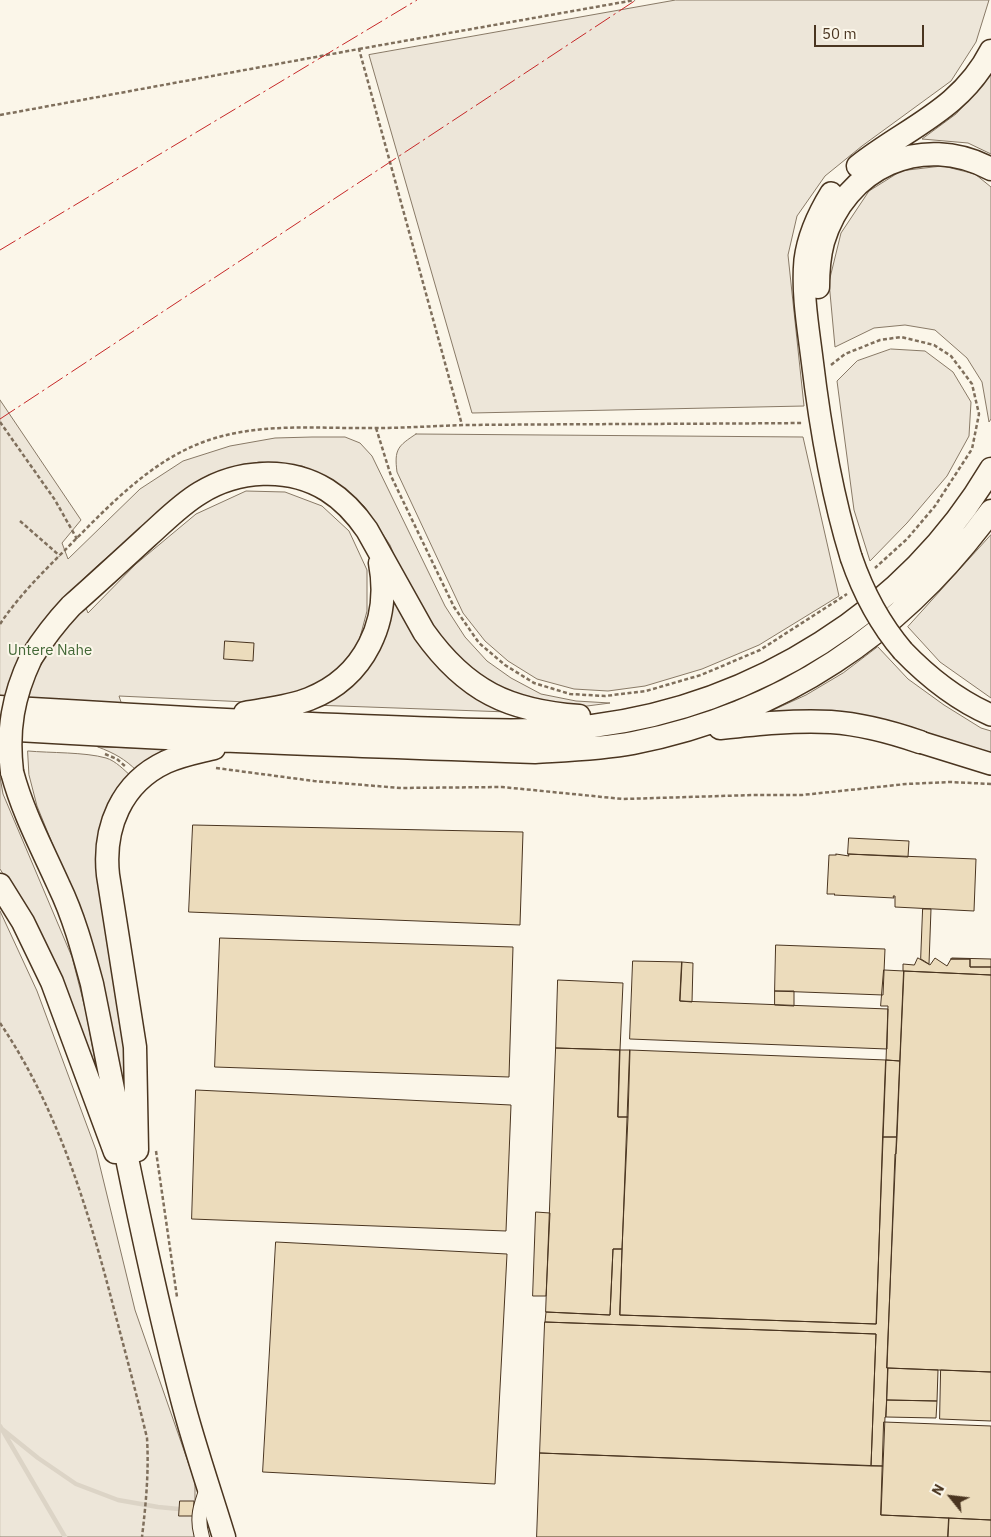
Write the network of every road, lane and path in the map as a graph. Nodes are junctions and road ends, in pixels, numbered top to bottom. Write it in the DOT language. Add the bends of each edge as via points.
graph roads {
  1 [pos="635,0"];
  2 [pos="359,49"];
  3 [pos="991,51"];
  4 [pos="0,115"];
  5 [pos="991,169"];
  6 [pos="831,193"];
  7 [pos="818,287"];
  8 [pos="826,369"];
  9 [pos="0,422"];
  10 [pos="820,423"];
  11 [pos="462,425"];
  12 [pos="376,428"];
  13 [pos="991,470"];
  14 [pos="991,511"];
  15 [pos="840,514"];
  16 [pos="20,521"];
  17 [pos="367,530"];
  18 [pos="77,539"];
  19 [pos="60,556"];
  20 [pos="872,571"];
  21 [pos="851,590"];
  22 [pos="0,624"];
  23 [pos="0,707"];
  24 [pos="991,716"];
  25 [pos="206,720"];
  26 [pos="630,720"];
  27 [pos="0,729"];
  28 [pos="684,731"];
  29 [pos="237,742"];
  30 [pos="920,742"];
  31 [pos="103,753"];
  32 [pos="991,764"];
  33 [pos="212,767"];
  34 [pos="141,779"];
  35 [pos="991,784"];
  36 [pos="0,885"];
  37 [pos="0,1023"];
  38 [pos="140,1219"];
  39 [pos="208,1486"];
  40 [pos="142,1537"];
  41 [pos="202,1537"];
  42 [pos="224,1537"];
  1 -- 2 [label="path"];
  2 -- 4 [label="path"];
  2 -- 11 [label="path"];
  3 -- 6 [label="highway" via="956,98 864,161"];
  5 -- 7 [label="highway" via="967,158 938,153 909,156 882,166 855,188 828,228 820,257"];
  6 -- 10 [label="main road" via="811,233 804,273"];
  7 -- 8 [label="main road"];
  8 -- 15 [label="main road"];
  8 -- 20 [label="path" via="845,354 880,340 901,337 934,345 951,356 972,384 979,414 972,450 935,506 907,539"];
  9 -- 18 [label="path" via="55,500"];
  10 -- 11 [label="path"];
  10 -- 15 [label="main road"];
  11 -- 12 [label="path"];
  12 -- 18 [label="path" via="254,429 208,440 162,463 139,480"];
  12 -- 21 [label="path" via="391,476 454,607 479,643 534,684 570,694 605,696 646,690 692,677 760,650"];
  13 -- 26 [label="highway" via="926,556 876,603 821,644 745,684 697,703"];
  14 -- 28 [label="highway" via="931,584 857,647 803,682 715,721"];
  15 -- 24 [label="main road, bridge" via="865,594 883,626 903,652 932,679"];
  16 -- 19 [label="path"];
  17 -- 25 [label="highway" via="380,560 384,593 375,633 355,666 333,686 308,699"];
  17 -- 26 [label="highway" via="424,632 448,662 469,681 495,697 532,710"];
  17 -- 38 [label="highway, bridge" via="338,498 300,478 264,474 227,480 201,492 178,509 64,614 43,639 23,674 13,710 12,772 25,812 60,887 84,954"];
  18 -- 19 [label="path"];
  19 -- 22 [label="path" via="24,592"];
  23 -- 25 [label="highway"];
  25 -- 26 [label="highway" via="531,731 591,727"];
  27 -- 29 [label="highway"];
  28 -- 29 [label="highway" via="582,750 535,752"];
  28 -- 30 [label="highway" via="799,721 832,722 878,729"];
  29 -- 34 [label="highway" via="177,758 158,766"];
  30 -- 32 [label="main road"];
  31 -- 34 [label="path"];
  33 -- 35 [label="path" via="314,781 401,788 502,787 623,799 802,795 950,782"];
  34 -- 38 [label="highway" via="125,797 114,819 107,846 134,1047"];
  36 -- 38 [label="highway" via="23,922 52,982"];
  37 -- 40 [label="path" via="32,1076 57,1130 96,1240 147,1438 148,1491"];
  38 -- 39 [label="highway" via="182,1401"];
  39 -- 41 [label="street" via="199,1514"];
  39 -- 42 [label="highway"];
}
